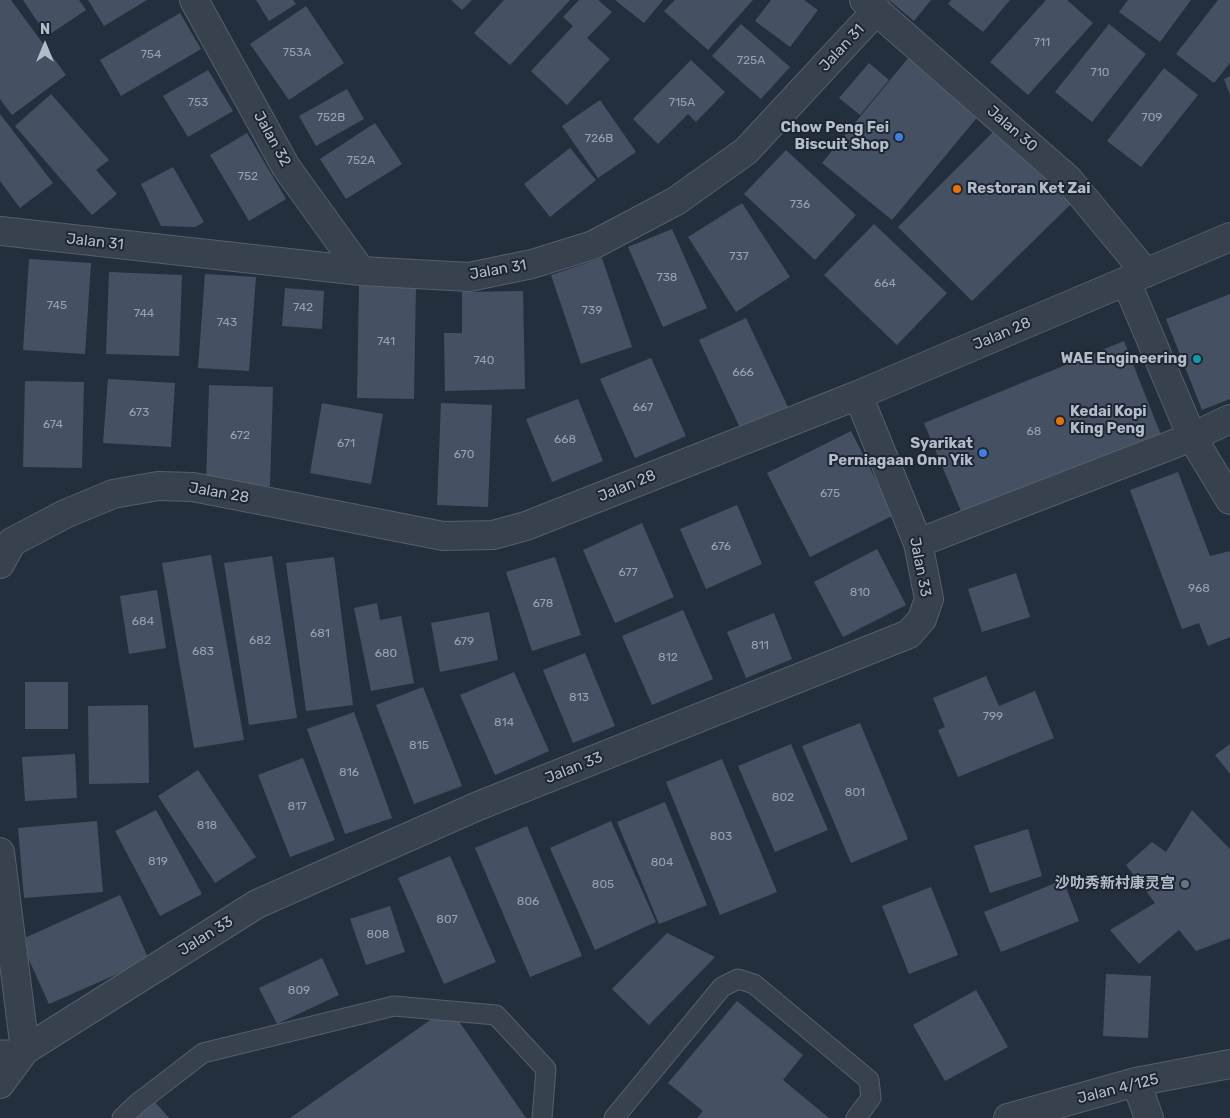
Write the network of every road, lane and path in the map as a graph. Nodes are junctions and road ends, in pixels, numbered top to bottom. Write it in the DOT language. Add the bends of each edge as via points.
graph roads {
  1 [pos="194,0"];
  2 [pos="870,5"];
  3 [pos="0,231"];
  4 [pos="1230,237"];
  5 [pos="361,271"];
  6 [pos="1136,277"];
  7 [pos="858,395"];
  8 [pos="1230,419"];
  9 [pos="1192,437"];
  10 [pos="1230,500"];
  11 [pos="918,543"];
  12 [pos="4,548"];
  13 [pos="0,852"];
  14 [pos="12,1050"];
  15 [pos="1230,1064"];
  16 [pos="1136,1082"];
  17 [pos="0,1084"];
  18 [pos="122,1118"];
  19 [pos="542,1118"];
  20 [pos="614,1118"];
  21 [pos="856,1118"];
  22 [pos="1008,1118"];
  23 [pos="1149,1118"];
  1 -- 5 [label="street, Jalan 32" via="286,167"];
  2 -- 5 [label="street, Jalan 31" via="746,151 676,201 593,245 532,264 469,277"];
  2 -- 6 [label="street, Jalan 30" via="1068,179"];
  3 -- 5 [label="street, Jalan 31"];
  4 -- 6 [label="street, Jalan 28"];
  6 -- 7 [label="street, Jalan 28"];
  6 -- 9 [label="street, Jalan 30"];
  7 -- 11 [label="street, Jalan 33"];
  7 -- 12 [label="street, Jalan 28" via="526,526 493,535 443,536 193,487 158,486 113,494 65,514"];
  8 -- 9 [label="street"];
  9 -- 10 [label="street, Jalan 30"];
  9 -- 11 [label="street"];
  11 -- 14 [label="street, Jalan 33" via="929,599 922,619 909,634 478,806 257,904"];
  13 -- 14 [label="street"];
  14 -- 17 [label="street, Jalan 33"];
  15 -- 16 [label="street, Jalan 4/125"];
  16 -- 22 [label="street, Jalan 4/125"];
  16 -- 23 [label="street"];
  18 -- 19 [label="lane" via="202,1053 394,1006 496,1015 546,1069"];
  20 -- 21 [label="lane" via="722,987 738,979 754,984 864,1073 869,1080 871,1098"];
}
